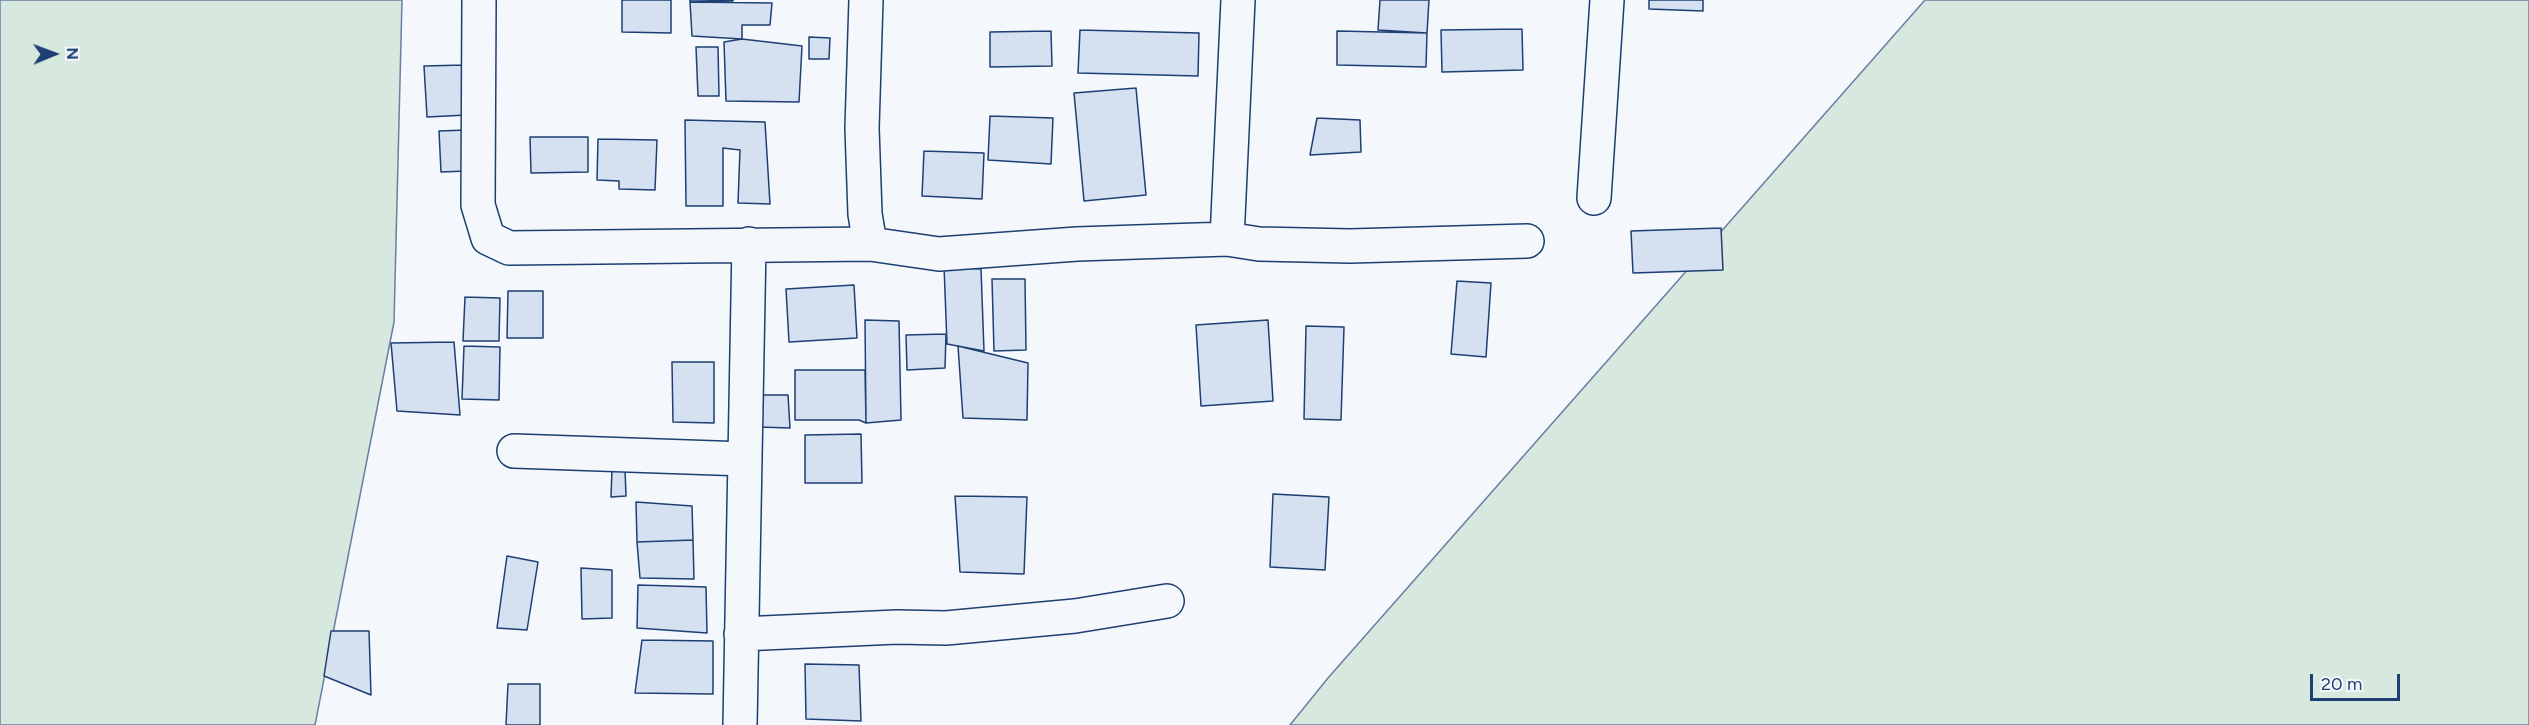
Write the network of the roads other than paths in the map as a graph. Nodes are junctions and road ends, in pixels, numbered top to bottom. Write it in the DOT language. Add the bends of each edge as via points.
graph roads {
  1 [pos="479,0"];
  2 [pos="866,0"];
  3 [pos="1238,0"];
  4 [pos="1607,0"];
  5 [pos="1594,198"];
  6 [pos="1227,239"];
  7 [pos="1527,241"];
  8 [pos="749,244"];
  9 [pos="870,244"];
  10 [pos="514,452"];
  11 [pos="745,459"];
  12 [pos="1167,601"];
  13 [pos="741,634"];
  14 [pos="740,725"];
  1 -- 8 [label="street" via="478,205 488,238 509,248"];
  2 -- 9 [label="street" via="862,128"];
  3 -- 6 [label="street"];
  4 -- 5 [label="street"];
  6 -- 7 [label="street" via="1339,246"];
  6 -- 9 [label="street" via="939,254"];
  8 -- 9 [label="street"];
  8 -- 11 [label="street"];
  10 -- 11 [label="street"];
  11 -- 13 [label="street"];
  12 -- 13 [label="street" via="1076,616 946,628"];
  13 -- 14 [label="street"];
}
